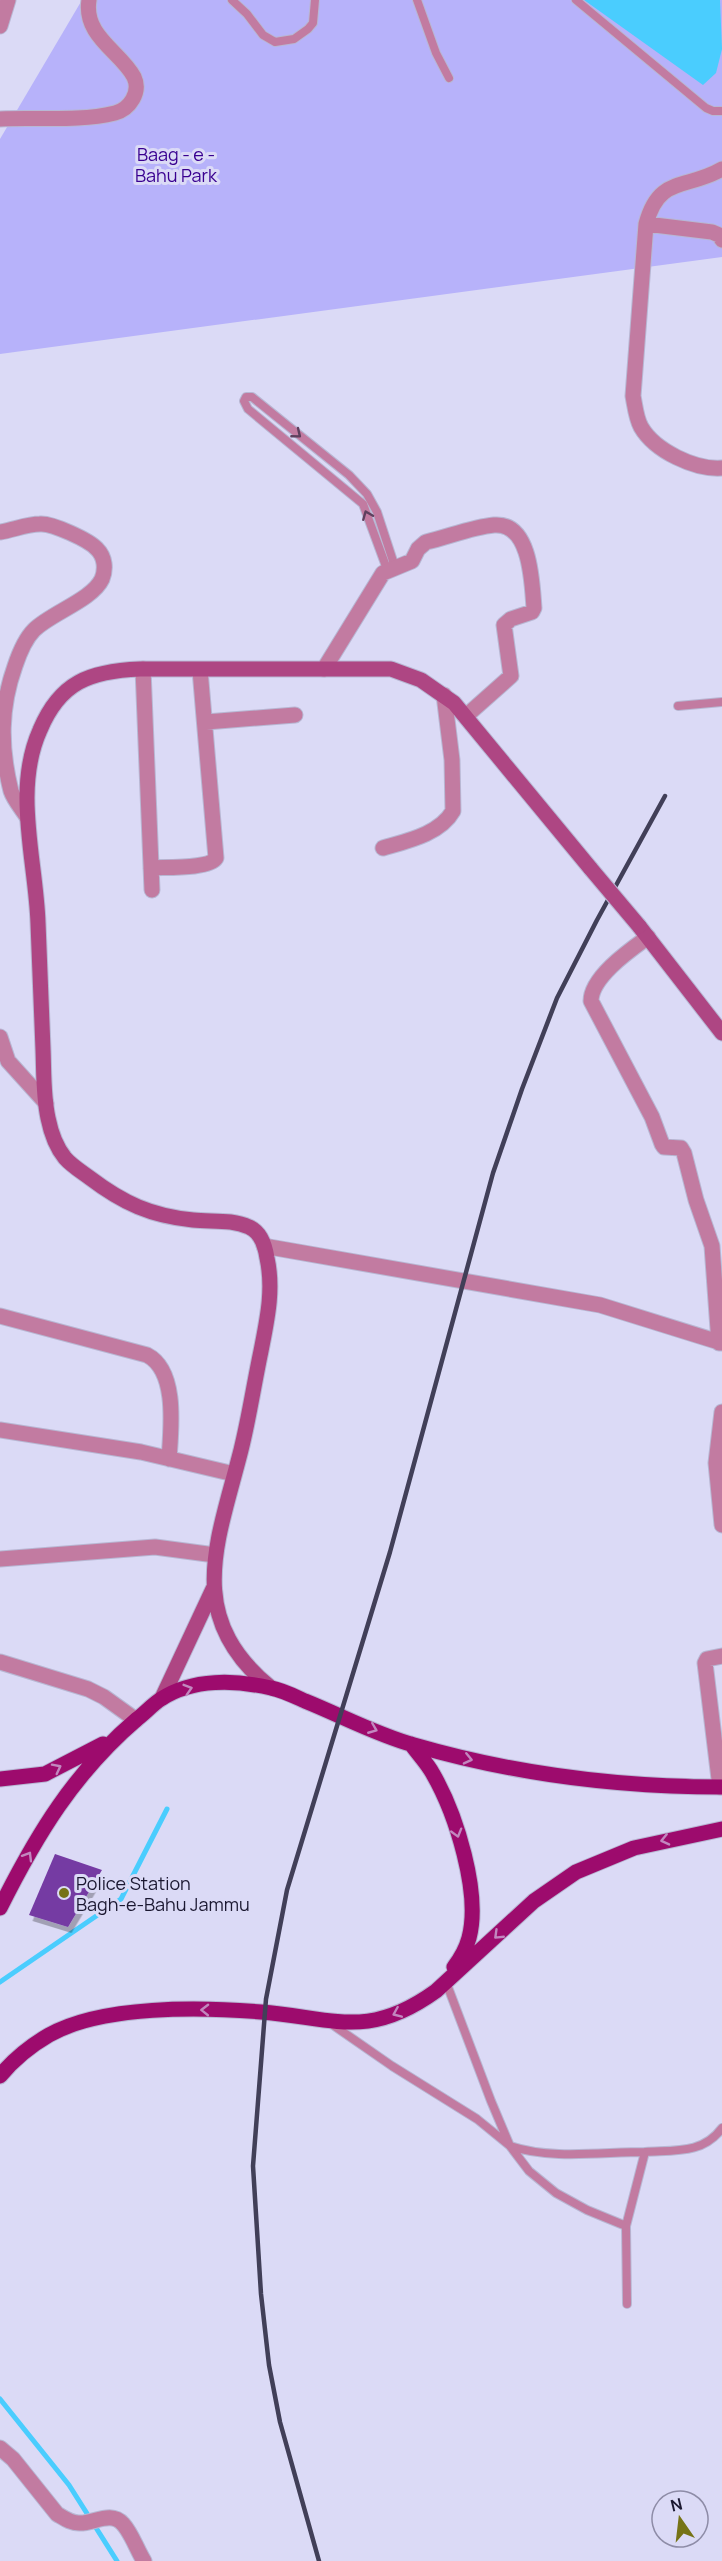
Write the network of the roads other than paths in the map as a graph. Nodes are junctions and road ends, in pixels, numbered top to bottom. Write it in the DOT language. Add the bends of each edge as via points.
graph roads {
  1 [pos="8,0"];
  2 [pos="89,0"];
  3 [pos="232,0"];
  4 [pos="315,0"];
  5 [pos="417,0"];
  6 [pos="576,0"];
  7 [pos="0,26"];
  8 [pos="449,78"];
  9 [pos="722,111"];
  10 [pos="0,119"];
  11 [pos="722,169"];
  12 [pos="646,224"];
  13 [pos="722,240"];
  14 [pos="722,468"];
  15 [pos="0,532"];
  16 [pos="391,568"];
  17 [pos="143,669"];
  18 [pos="324,669"];
  19 [pos="200,670"];
  20 [pos="444,695"];
  21 [pos="722,702"];
  22 [pos="678,706"];
  23 [pos="295,716"];
  24 [pos="466,716"];
  25 [pos="206,722"];
  26 [pos="27,818"];
  27 [pos="383,848"];
  28 [pos="151,868"];
  29 [pos="152,890"];
  30 [pos="644,932"];
  31 [pos="722,1033"];
  32 [pos="0,1037"];
  33 [pos="46,1103"];
  34 [pos="264,1246"];
  35 [pos="0,1316"];
  36 [pos="721,1343"];
  37 [pos="722,1412"];
  38 [pos="0,1430"];
  39 [pos="170,1459"];
  40 [pos="234,1474"];
  41 [pos="722,1525"];
  42 [pos="214,1556"];
  43 [pos="0,1559"];
  44 [pos="213,1589"];
  45 [pos="722,1656"];
  46 [pos="0,1662"];
  47 [pos="270,1688"];
  48 [pos="162,1698"];
  49 [pos="136,1720"];
  50 [pos="114,1738"];
  51 [pos="411,1744"];
  52 [pos="0,1779"];
  53 [pos="721,1787"];
  54 [pos="722,1829"];
  55 [pos="0,1908"];
  56 [pos="445,1981"];
  57 [pos="328,2021"];
  58 [pos="7,2060"];
  59 [pos="0,2076"];
  60 [pos="722,2128"];
  61 [pos="510,2146"];
  62 [pos="645,2152"];
  63 [pos="626,2226"];
  64 [pos="627,2304"];
  65 [pos="0,2448"];
  66 [pos="144,2561"];
  1 -- 7 [label="street"];
  2 -- 10 [label="street" via="90,15 104,44 134,78 136,94 131,103 118,112 92,117"];
  3 -- 4 [label="lane" via="274,42 294,39 308,29 313,23"];
  5 -- 8 [label="lane"];
  6 -- 9 [label="lane" via="705,108"];
  11 -- 12 [label="street" via="662,191 650,208"];
  12 -- 13 [label="street" via="711,232"];
  12 -- 14 [label="street" via="633,396 636,414 653,441 673,455 698,466"];
  15 -- 26 [label="street" via="40,524 54,526 97,548 105,569 94,589 31,632 4,695 1,745 11,793"];
  16 -- 16 [label="lane, one-way" via="363,504 249,409 246,397 252,397 367,494 377,512"];
  16 -- 18 [label="street" via="380,577"];
  16 -- 24 [label="street" via="412,561 417,549 426,542 495,525 509,527 522,541 534,608 504,625 511,676"];
  17 -- 19 [label="main road"];
  17 -- 26 [label="main road" via="85,678 69,687 54,703 31,755"];
  17 -- 28 [label="street"];
  18 -- 19 [label="main road"];
  18 -- 20 [label="main road" via="391,669 421,680"];
  19 -- 25 [label="street"];
  20 -- 24 [label="main road"];
  20 -- 27 [label="street" via="453,811 439,826 419,837"];
  21 -- 22 [label="lane"];
  23 -- 25 [label="street"];
  24 -- 30 [label="main road, bridge"];
  25 -- 28 [label="street" via="216,858 211,864"];
  26 -- 33 [label="main road" via="38,914"];
  28 -- 29 [label="street"];
  30 -- 31 [label="main road"];
  30 -- 36 [label="street" via="595,986 591,1001 652,1117 664,1148 681,1148 684,1153 712,1246"];
  32 -- 33 [label="street" via="8,1061"];
  33 -- 34 [label="main road" via="61,1153 116,1197 179,1219 240,1223 259,1234"];
  34 -- 36 [label="street" via="600,1305"];
  34 -- 40 [label="main road" via="270,1306"];
  35 -- 39 [label="street" via="157,1360 169,1396"];
  37 -- 41 [label="street" via="716,1463"];
  38 -- 39 [label="street"];
  39 -- 40 [label="street"];
  40 -- 42 [label="main road"];
  42 -- 43 [label="street" via="155,1547"];
  42 -- 44 [label="main road"];
  44 -- 47 [label="main road" via="228,1637 248,1668"];
  44 -- 48 [label="main road"];
  45 -- 53 [label="street" via="706,1659 705,1663"];
  46 -- 49 [label="street" via="88,1689"];
  48 -- 47 [label="main road, one-way" via="210,1683 238,1681"];
  47 -- 51 [label="main road, one-way"];
  48 -- 49 [label="main road"];
  49 -- 50 [label="main road"];
  52 -- 50 [label="main road, one-way" via="45,1774"];
  55 -- 50 [label="main road, one-way" via="61,1801"];
  51 -- 53 [label="main road, one-way" via="549,1776"];
  51 -- 56 [label="main road, one-way" via="433,1773 442,1794 470,1884 469,1937"];
  54 -- 56 [label="main road, one-way" via="634,1848 576,1872 534,1901"];
  56 -- 57 [label="main road, one-way" via="418,2004 394,2016 354,2023"];
  56 -- 61 [label="lane"];
  57 -- 58 [label="main road, one-way" via="222,2010 130,2013 71,2025"];
  57 -- 61 [label="lane" via="477,2119"];
  58 -- 59 [label="main road"];
  60 -- 62 [label="lane" via="705,2145"];
  61 -- 62 [label="lane" via="546,2153"];
  61 -- 63 [label="lane" via="529,2171 556,2193"];
  62 -- 63 [label="lane"];
  63 -- 64 [label="lane"];
  65 -- 66 [label="street" via="66,2520 81,2524 100,2518 124,2524"];
}
